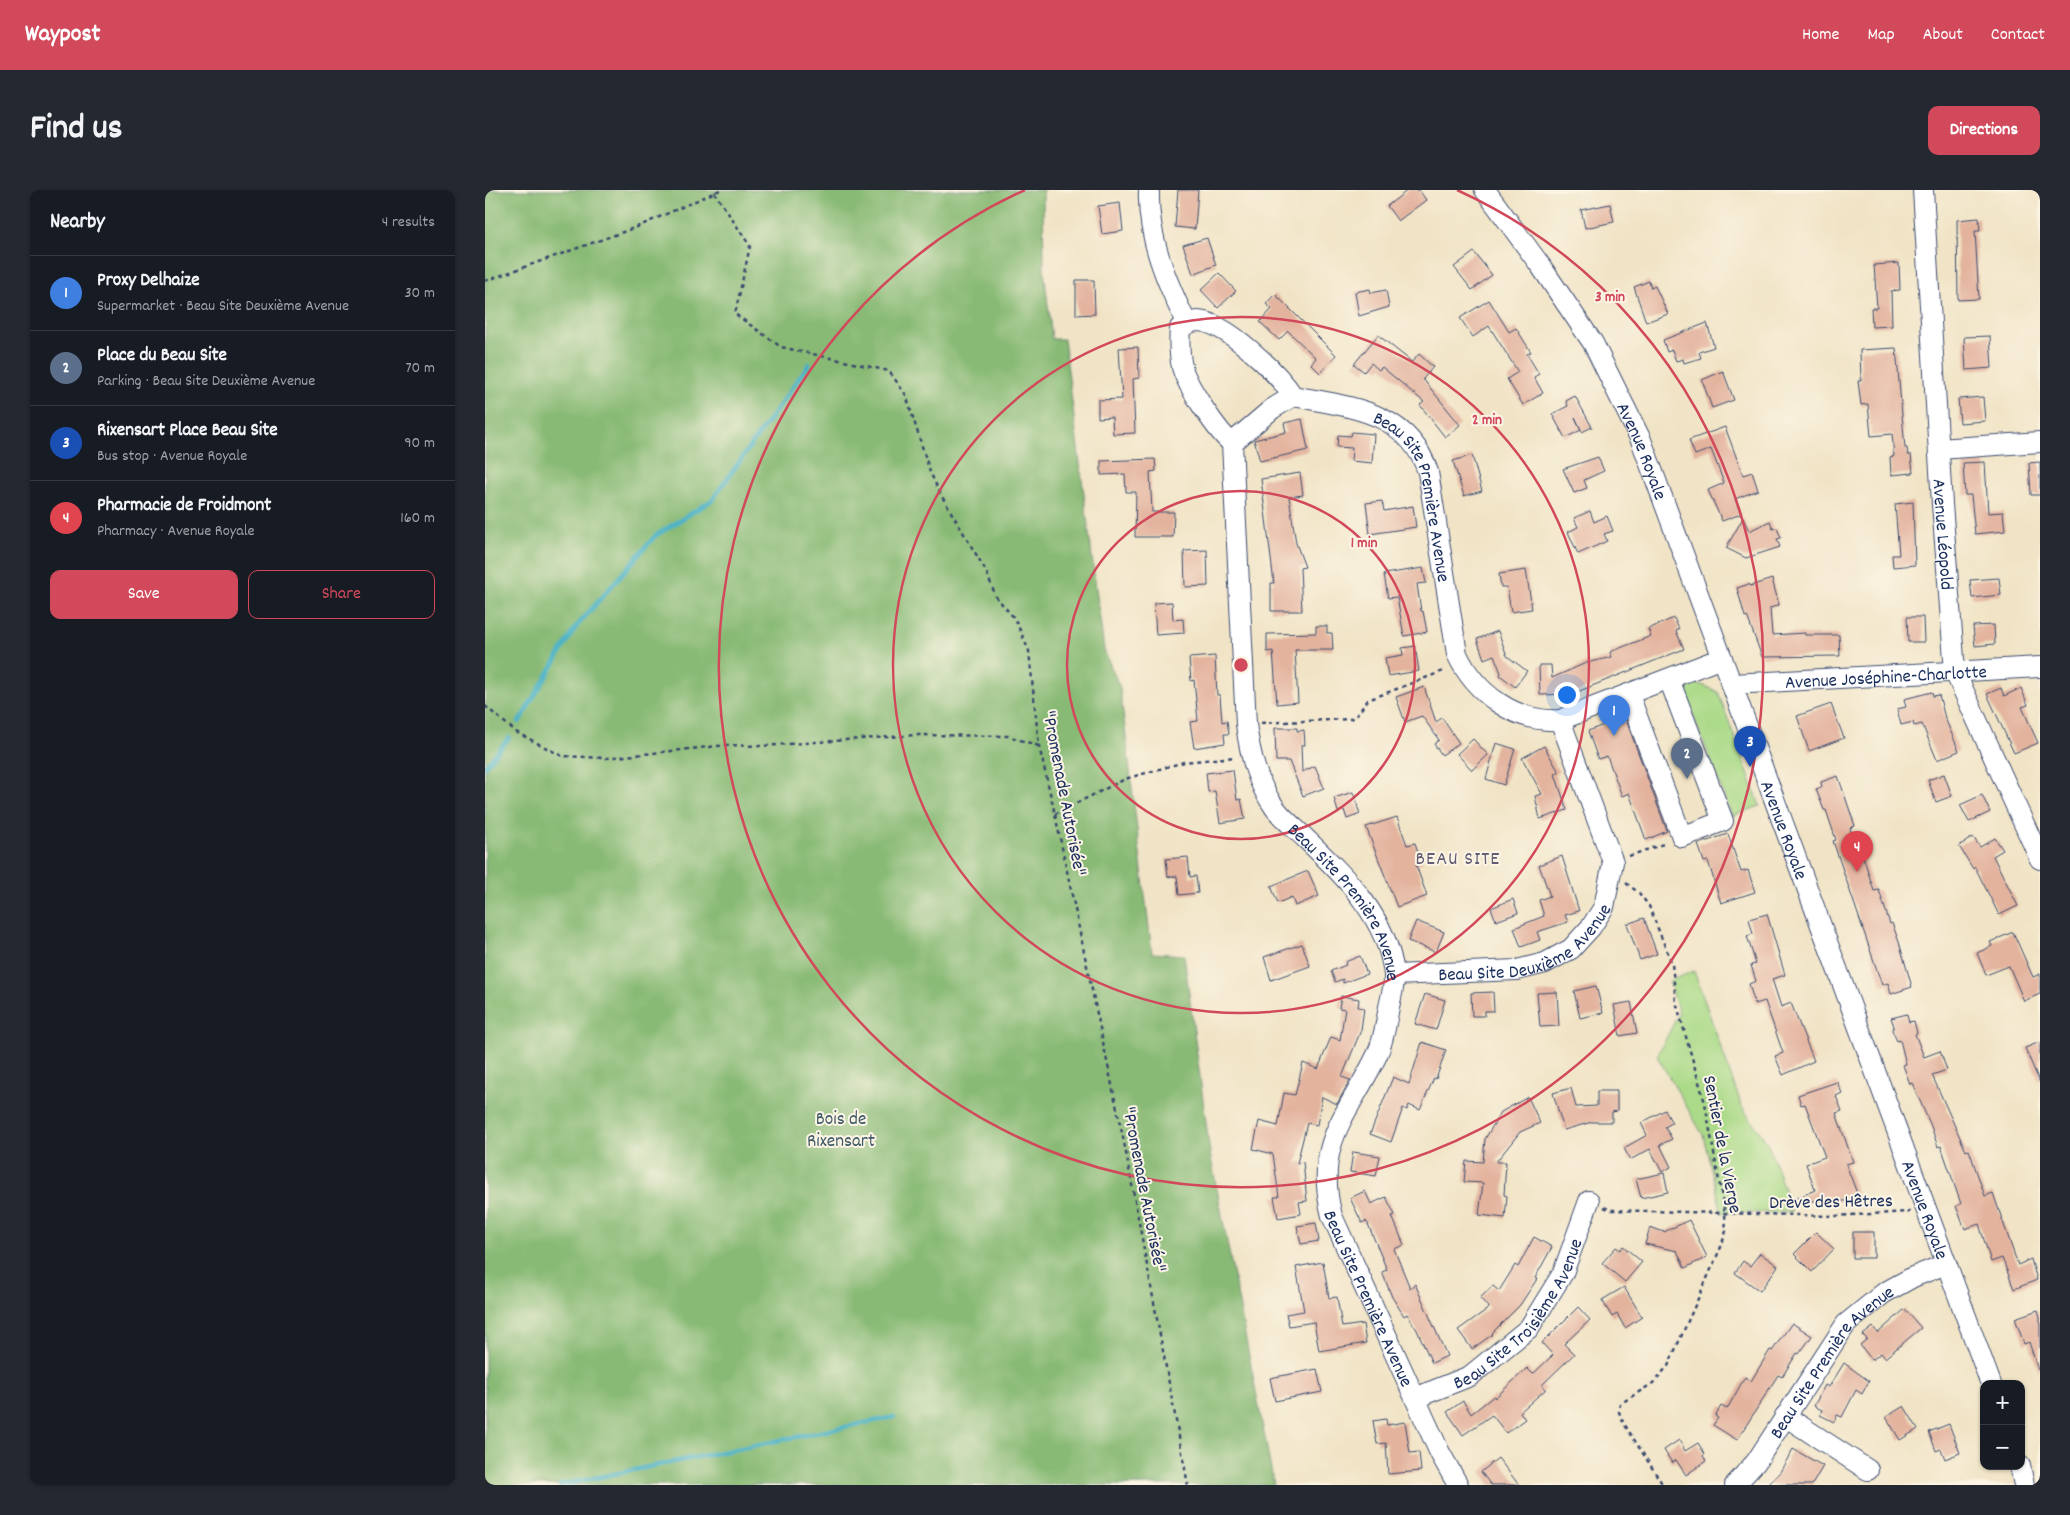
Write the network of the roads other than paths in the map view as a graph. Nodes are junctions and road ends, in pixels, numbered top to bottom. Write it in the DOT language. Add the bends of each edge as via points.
graph roads {
  1 [pos="1149,190"];
  2 [pos="1485,190"];
  3 [pos="1923,190"];
  4 [pos="1187,324"];
  5 [pos="1293,396"];
  6 [pos="2040,442"];
  7 [pos="1232,443"];
  8 [pos="1939,449"];
  9 [pos="1722,658"];
  10 [pos="2040,667"];
  11 [pos="1955,672"];
  12 [pos="1669,679"];
  13 [pos="1731,684"];
  14 [pos="1629,695"];
  15 [pos="1560,720"];
  16 [pos="2040,859"];
  17 [pos="1394,975"];
  18 [pos="1589,1201"];
  19 [pos="1946,1264"];
  20 [pos="1990,1380"];
  21 [pos="1415,1398"];
  22 [pos="1785,1416"];
  23 [pos="1868,1470"];
  24 [pos="2021,1470"];
  25 [pos="1457,1485"];
  26 [pos="1735,1485"];
  27 [pos="2024,1485"];
  1 -- 4 [label="street" via="1156,247"];
  2 -- 9 [label="street, Avenue Royale" via="1593,343 1622,398 1641,440"];
  3 -- 8 [label="street, Avenue Léopold"];
  4 -- 5 [label="street" via="1195,320 1227,331 1274,373"];
  4 -- 7 [label="street" via="1180,328 1183,369 1215,425"];
  5 -- 7 [label="street" via="1271,409"];
  5 -- 15 [label="street, Beau Site Première Avenue" via="1369,412 1399,428 1422,455 1454,639 1462,664 1480,690 1502,706"];
  6 -- 8 [label="street"];
  7 -- 17 [label="street, Beau Site Première Avenue" via="1250,756 1276,809 1359,894 1373,916 1389,953"];
  8 -- 11 [label="street, Avenue Léopold"];
  9 -- 12 [label="street"];
  9 -- 13 [label="street, Avenue Royale"];
  10 -- 11 [label="street, Avenue Joséphine-Charlotte"];
  11 -- 13 [label="street, Avenue Joséphine-Charlotte"];
  11 -- 16 [label="street, Avenue Léopold"];
  12 -- 14 [label="street"];
  12 -- 14 [label="street" via="1723,821 1682,837"];
  13 -- 19 [label="street, Avenue Royale"];
  14 -- 15 [label="street"];
  15 -- 17 [label="street, Beau Site Deuxième Avenue" via="1612,870 1604,907 1591,927 1571,949 1545,963 1517,970"];
  17 -- 21 [label="street, Beau Site Première Avenue" via="1383,1039 1330,1144 1325,1173 1332,1216"];
  18 -- 21 [label="street, Beau Site Troisième Avenue" via="1563,1273 1529,1328 1470,1376"];
  19 -- 20 [label="street, Avenue Royale"];
  19 -- 22 [label="street, Beau Site Première Avenue" via="1884,1293 1846,1324"];
  21 -- 25 [label="street, Beau Site Première Avenue"];
  22 -- 23 [label="street"];
  22 -- 26 [label="street, Beau Site Première Avenue" via="1756,1462"];
  24 -- 27 [label="street"];
}
